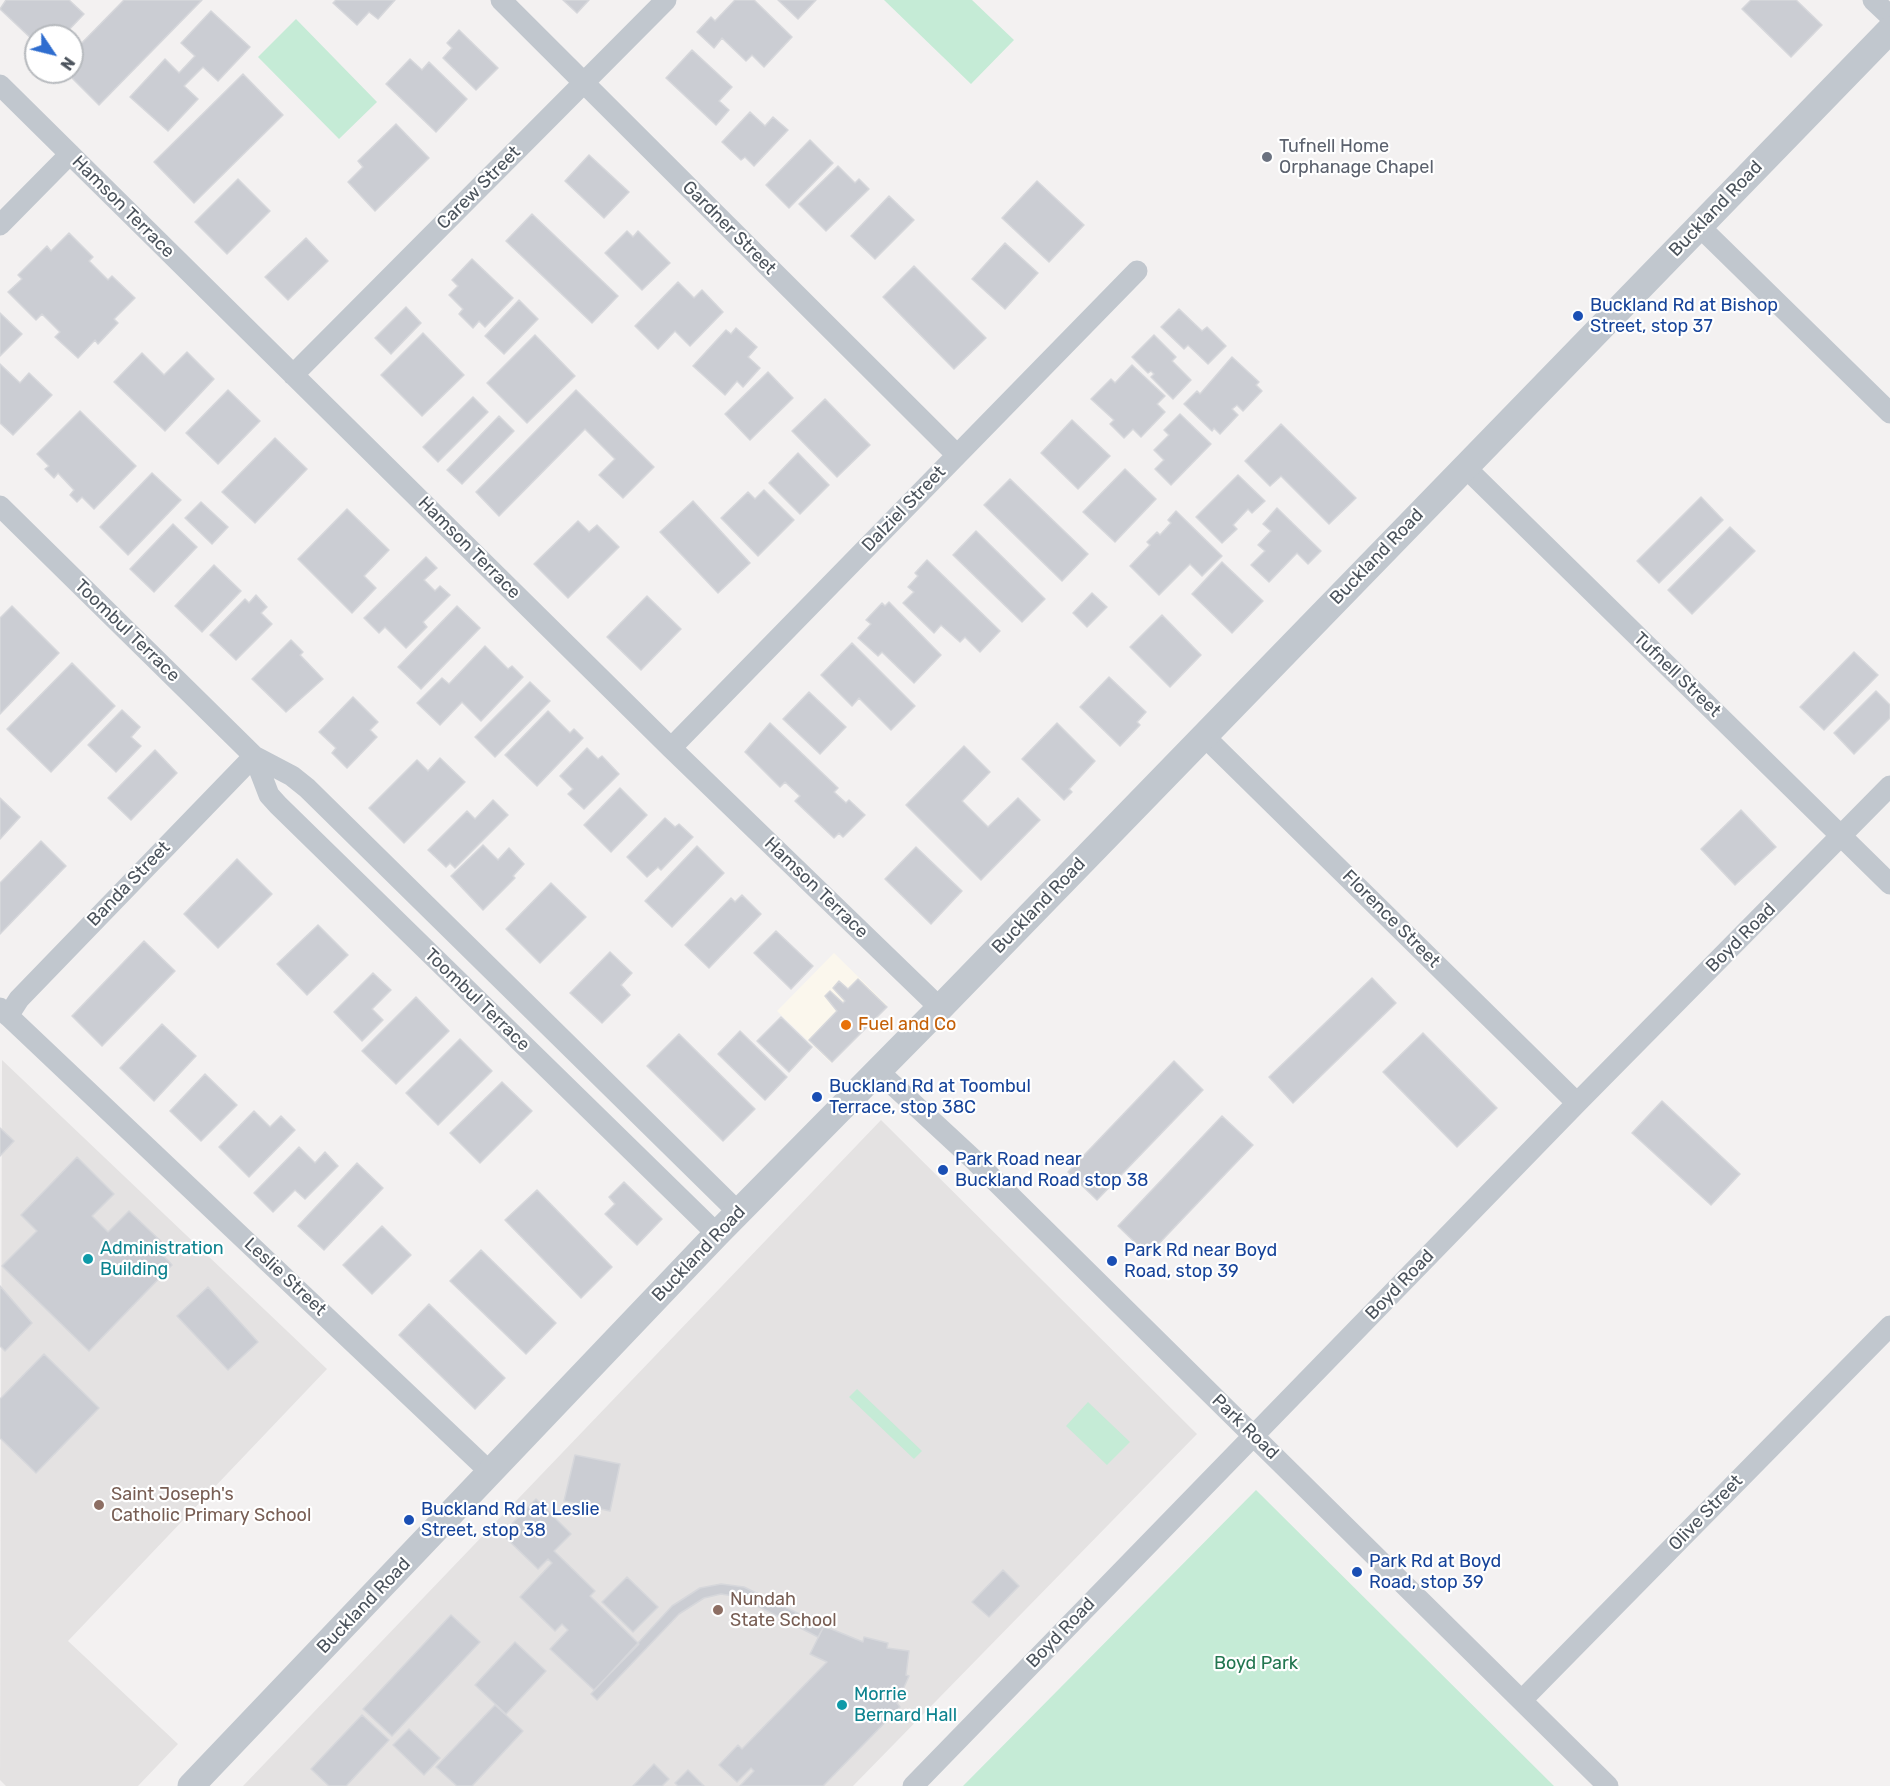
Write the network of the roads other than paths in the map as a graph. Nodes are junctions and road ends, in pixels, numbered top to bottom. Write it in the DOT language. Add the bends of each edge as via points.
graph roads {
  1 [pos="501,0"];
  2 [pos="666,0"];
  3 [pos="1873,0"];
  4 [pos="1890,16"];
  5 [pos="1890,30"];
  6 [pos="584,82"];
  7 [pos="0,85"];
  8 [pos="70,154"];
  9 [pos="0,225"];
  10 [pos="1699,226"];
  11 [pos="1137,271"];
  12 [pos="293,375"];
  13 [pos="1890,413"];
  14 [pos="957,455"];
  15 [pos="1464,466"];
  16 [pos="0,506"];
  17 [pos="1204,736"];
  18 [pos="671,748"];
  19 [pos="254,756"];
  20 [pos="1890,786"];
  21 [pos="1842,836"];
  22 [pos="1890,884"];
  23 [pos="940,1008"];
  24 [pos="4,1012"];
  25 [pos="878,1071"];
  26 [pos="1578,1103"];
  27 [pos="739,1213"];
  28 [pos="717,1234"];
  29 [pos="1890,1326"];
  30 [pos="1254,1435"];
  31 [pos="491,1473"];
  32 [pos="1522,1700"];
  33 [pos="191,1786"];
  34 [pos="913,1786"];
  35 [pos="1608,1786"];
  1 -- 6 [label="street, Gardner Street"];
  2 -- 6 [label="street, Carew Street"];
  3 -- 4 [label="street"];
  5 -- 10 [label="street, Buckland Road"];
  6 -- 12 [label="street, Carew Street"];
  6 -- 14 [label="street, Gardner Street"];
  7 -- 8 [label="street, Hamson Terrace"];
  8 -- 9 [label="street"];
  8 -- 12 [label="street, Hamson Terrace"];
  10 -- 13 [label="street"];
  10 -- 15 [label="street, Buckland Road"];
  11 -- 14 [label="street, Dalziel Street"];
  12 -- 18 [label="street, Hamson Terrace"];
  14 -- 18 [label="street, Dalziel Street"];
  15 -- 17 [label="street, Buckland Road"];
  15 -- 21 [label="street, Tufnell Street"];
  16 -- 19 [label="street, Toombul Terrace"];
  17 -- 23 [label="street, Buckland Road"];
  17 -- 26 [label="street, Florence Street"];
  18 -- 23 [label="street, Hamson Terrace"];
  19 -- 24 [label="street, Banda Street"];
  19 -- 27 [label="street, Toombul Terrace" via="307,788"];
  19 -- 28 [label="street, Toombul Terrace" via="269,795 278,805"];
  20 -- 21 [label="street, Boyd Road"];
  21 -- 22 [label="street, Tufnell Street"];
  21 -- 26 [label="street, Boyd Road"];
  23 -- 25 [label="street, Buckland Road"];
  24 -- 31 [label="street, Leslie Street"];
  25 -- 27 [label="street, Buckland Road"];
  25 -- 30 [label="street, Park Road"];
  26 -- 30 [label="street, Boyd Road"];
  27 -- 28 [label="street, Buckland Road"];
  28 -- 31 [label="street, Buckland Road"];
  29 -- 32 [label="street, Olive Street"];
  30 -- 32 [label="street, Park Road"];
  30 -- 34 [label="street, Boyd Road"];
  31 -- 33 [label="street, Buckland Road"];
  32 -- 35 [label="street, Park Road"];
}
